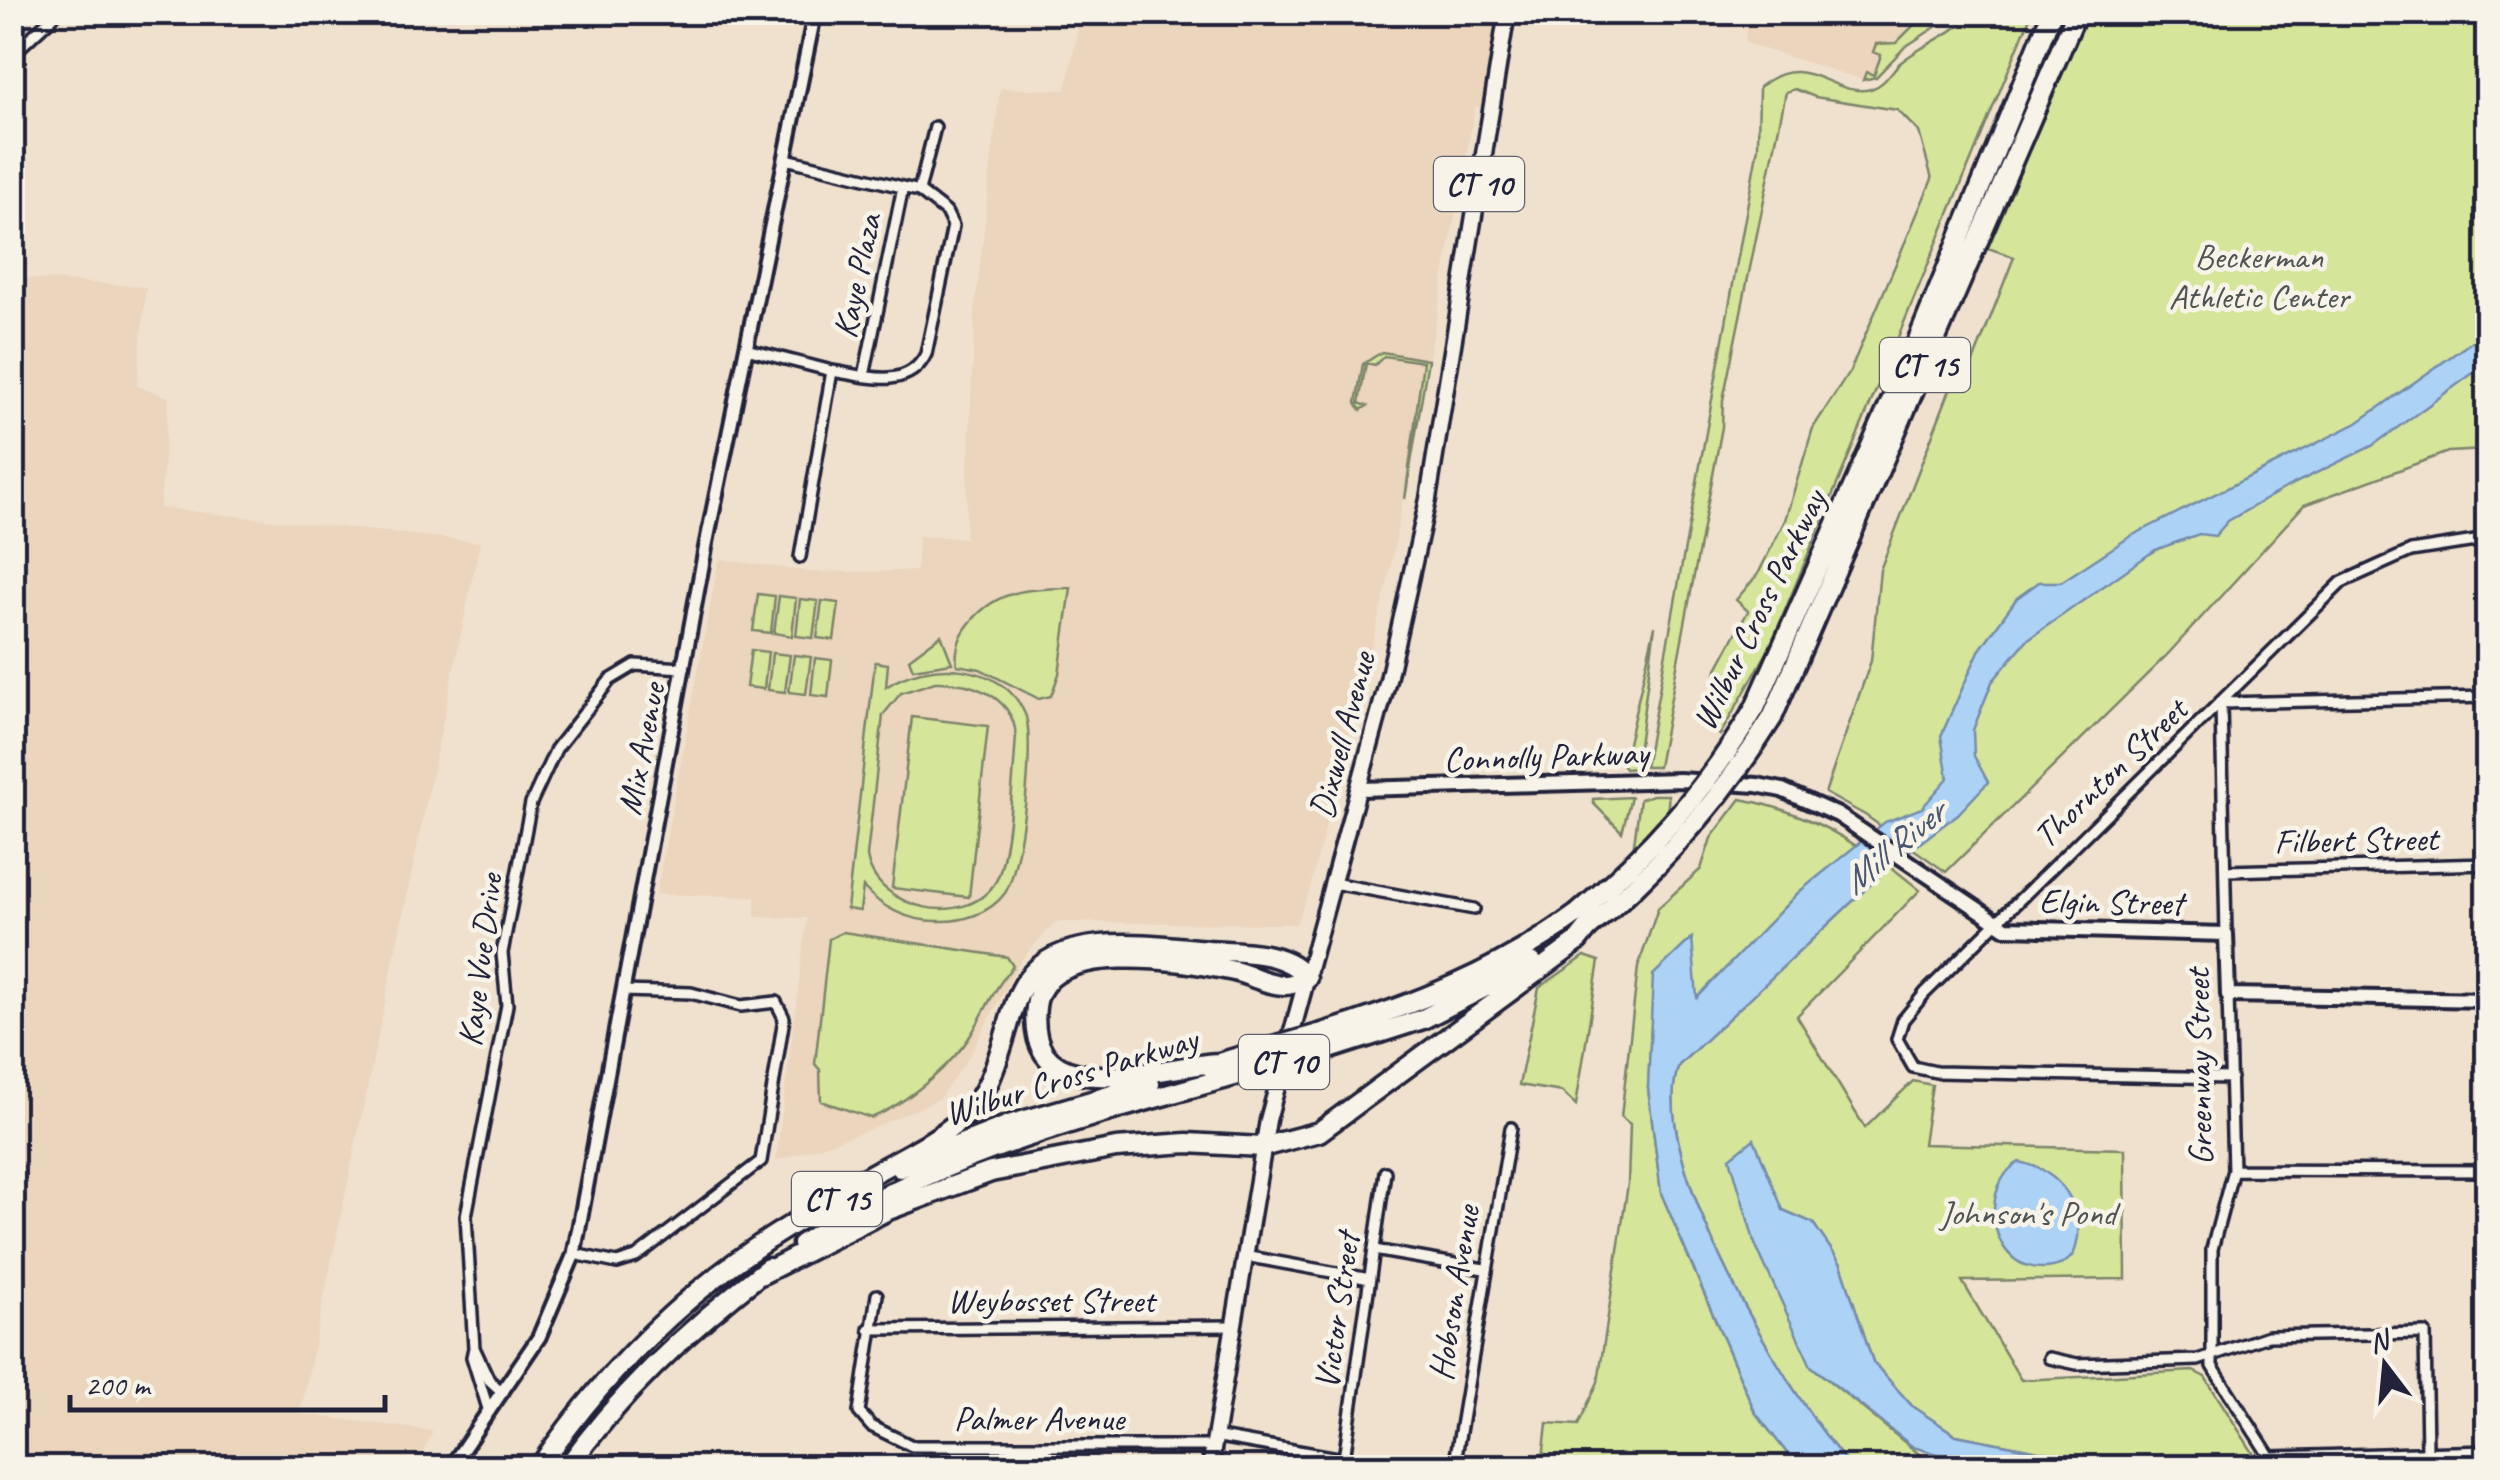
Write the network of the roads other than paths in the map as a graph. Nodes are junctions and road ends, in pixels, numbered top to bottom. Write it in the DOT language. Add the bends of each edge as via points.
graph roads {
  1 [pos="58,12"];
  2 [pos="815,12"];
  3 [pos="1507,12"];
  4 [pos="2052,12"];
  5 [pos="2077,12"];
  6 [pos="12,55"];
  7 [pos="935,128"];
  8 [pos="786,160"];
  9 [pos="12,171"];
  10 [pos="903,187"];
  11 [pos="920,190"];
  12 [pos="12,194"];
  13 [pos="746,349"];
  14 [pos="832,370"];
  15 [pos="864,376"];
  16 [pos="2488,539"];
  17 [pos="800,557"];
  18 [pos="684,668"];
  19 [pos="2488,697"];
  20 [pos="2221,703"];
  21 [pos="1764,713"];
  22 [pos="1360,789"];
  23 [pos="2488,864"];
  24 [pos="2226,871"];
  25 [pos="1333,884"];
  26 [pos="1474,909"];
  27 [pos="1583,921"];
  28 [pos="1996,923"];
  29 [pos="2226,934"];
  30 [pos="1307,978"];
  31 [pos="623,992"];
  32 [pos="2228,996"];
  33 [pos="2488,1000"];
  34 [pos="1254,1062"];
  35 [pos="1218,1064"];
  36 [pos="2231,1078"];
  37 [pos="1511,1128"];
  38 [pos="1262,1146"];
  39 [pos="2233,1170"];
  40 [pos="2488,1171"];
  41 [pos="1385,1172"];
  42 [pos="822,1207"];
  43 [pos="1374,1250"];
  44 [pos="574,1254"];
  45 [pos="1243,1256"];
  46 [pos="1484,1269"];
  47 [pos="760,1275"];
  48 [pos="1370,1280"];
  49 [pos="877,1295"];
  50 [pos="1233,1326"];
  51 [pos="869,1330"];
  52 [pos="474,1348"];
  53 [pos="2211,1355"];
  54 [pos="2049,1358"];
  55 [pos="503,1393"];
  56 [pos="490,1412"];
  57 [pos="1214,1441"];
  58 [pos="1045,1446"];
  59 [pos="2427,1451"];
  60 [pos="2488,1451"];
  61 [pos="2271,1456"];
  62 [pos="1344,1459"];
  63 [pos="450,1468"];
  64 [pos="539,1468"];
  65 [pos="567,1468"];
  66 [pos="1043,1468"];
  67 [pos="1210,1468"];
  68 [pos="1394,1468"];
  69 [pos="1454,1468"];
  70 [pos="2278,1468"];
  1 -- 6 [label="street"];
  2 -- 8 [label="street, Mix Avenue"];
  3 -- 22 [label="main road, Dixwell Avenue / CT 10" via="1428,499"];
  4 -- 21 [label="highway, Wilbur Cross Parkway / CT 15"];
  5 -- 21 [label="highway, Wilbur Cross Parkway / CT 15"];
  7 -- 11 [label="street"];
  8 -- 10 [label="street"];
  8 -- 13 [label="street, Mix Avenue"];
  9 -- 12 [label="street" via="18,188"];
  10 -- 11 [label="street"];
  10 -- 15 [label="street, Kaye Plaza"];
  11 -- 15 [label="street, Kaye Plaza" via="952,226 926,354 903,377"];
  13 -- 14 [label="street, Kaye Plaza"];
  13 -- 18 [label="street, Mix Avenue"];
  14 -- 15 [label="street, Kaye Plaza"];
  14 -- 17 [label="street"];
  16 -- 20 [label="street, Thornton Street" via="2411,551 2342,582"];
  18 -- 31 [label="street, Mix Avenue"];
  18 -- 52 [label="street, Kaye Vue Drive" via="635,665 610,680 556,748 531,803 502,953 507,1005 466,1216"];
  19 -- 20 [label="street"];
  20 -- 24 [label="street, Greenway Street"];
  20 -- 28 [label="street, Thornton Street"];
  21 -- 27 [label="highway, Wilbur Cross Parkway / CT 15, bridge" via="1722,795 1688,836 1638,887"];
  22 -- 25 [label="main road, Dixwell Avenue / CT 10"];
  22 -- 28 [label="main road, Connolly Parkway" via="1738,782 1782,790 1863,831"];
  23 -- 24 [label="street, Filbert Street"];
  24 -- 29 [label="street, Greenway Street"];
  25 -- 26 [label="street"];
  25 -- 30 [label="main road, Dixwell Avenue / CT 10"];
  27 -- 34 [label="highway, Wilbur Cross Parkway / CT 15, bridge" via="1447,991"];
  27 -- 34 [label="highway, Wilbur Cross Parkway / CT 15, bridge" via="1459,1003 1314,1054"];
  27 -- 38 [label="highway" via="1576,944 1337,1122"];
  28 -- 29 [label="main road, Elgin Street" via="2021,931"];
  28 -- 36 [label="street, Thornton Street" via="1903,1020 1897,1039 1913,1067"];
  29 -- 32 [label="main road, Greenway Street"];
  30 -- 35 [label="highway" via="1284,986 1190,964 1096,960 1047,980 1036,1002 1035,1029 1046,1053 1066,1069 1126,1078"];
  30 -- 38 [label="main road, Dixwell Avenue / CT 10"];
  30 -- 42 [label="highway" via="1289,960 1219,950 1104,947 1048,960 1016,999 993,1074 966,1115"];
  31 -- 44 [label="street, Mix Avenue"];
  31 -- 44 [label="street" via="672,990 740,1006 776,1002 784,1018 761,1161 626,1262"];
  32 -- 33 [label="main road"];
  32 -- 36 [label="street, Greenway Street"];
  34 -- 35 [label="highway, Wilbur Cross Parkway / CT 15"];
  34 -- 47 [label="highway, Wilbur Cross Parkway / CT 15" via="935,1169 830,1224"];
  35 -- 42 [label="highway, Wilbur Cross Parkway / CT 15" via="1010,1125"];
  36 -- 39 [label="street, Greenway Street"];
  37 -- 46 [label="street, Hobson Avenue"];
  38 -- 45 [label="main road, Dixwell Avenue / CT 10"];
  38 -- 47 [label="highway" via="1116,1148 990,1172 888,1210"];
  39 -- 40 [label="street"];
  39 -- 53 [label="street, Greenway Street" via="2212,1249"];
  41 -- 43 [label="street, Victor Street"];
  42 -- 64 [label="highway, Wilbur Cross Parkway / CT 15" via="685,1303 586,1406"];
  43 -- 46 [label="street"];
  43 -- 48 [label="street, Victor Street"];
  44 -- 55 [label="street, Mix Avenue" via="539,1338"];
  45 -- 48 [label="street"];
  45 -- 50 [label="main road, Dixwell Avenue / CT 10"];
  46 -- 69 [label="street, Hobson Avenue"];
  47 -- 65 [label="highway, Wilbur Cross Parkway / CT 15" via="686,1334 625,1395"];
  48 -- 62 [label="street, Victor Street"];
  49 -- 51 [label="street"];
  50 -- 51 [label="street, Weybosset Street"];
  50 -- 57 [label="main road, Dixwell Avenue / CT 10"];
  51 -- 58 [label="street, Palmer Avenue" via="860,1412 871,1426 912,1446"];
  52 -- 55 [label="street, Kaye Vue Drive"];
  52 -- 56 [label="street, Kaye Vue Drive"];
  53 -- 54 [label="street" via="2077,1364"];
  53 -- 59 [label="street" via="2268,1336 2426,1333"];
  53 -- 61 [label="street, Greenway Street"];
  55 -- 56 [label="street, Mix Avenue"];
  56 -- 63 [label="street, Mix Avenue"];
  57 -- 58 [label="street, Palmer Avenue"];
  57 -- 62 [label="street, Palmer Avenue"];
  57 -- 67 [label="main road, Dixwell Avenue / CT 10"];
  58 -- 66 [label="street"];
  59 -- 60 [label="street"];
  59 -- 61 [label="street"];
  61 -- 70 [label="street, Greenway Street"];
  62 -- 68 [label="street, Palmer Avenue"];
}
